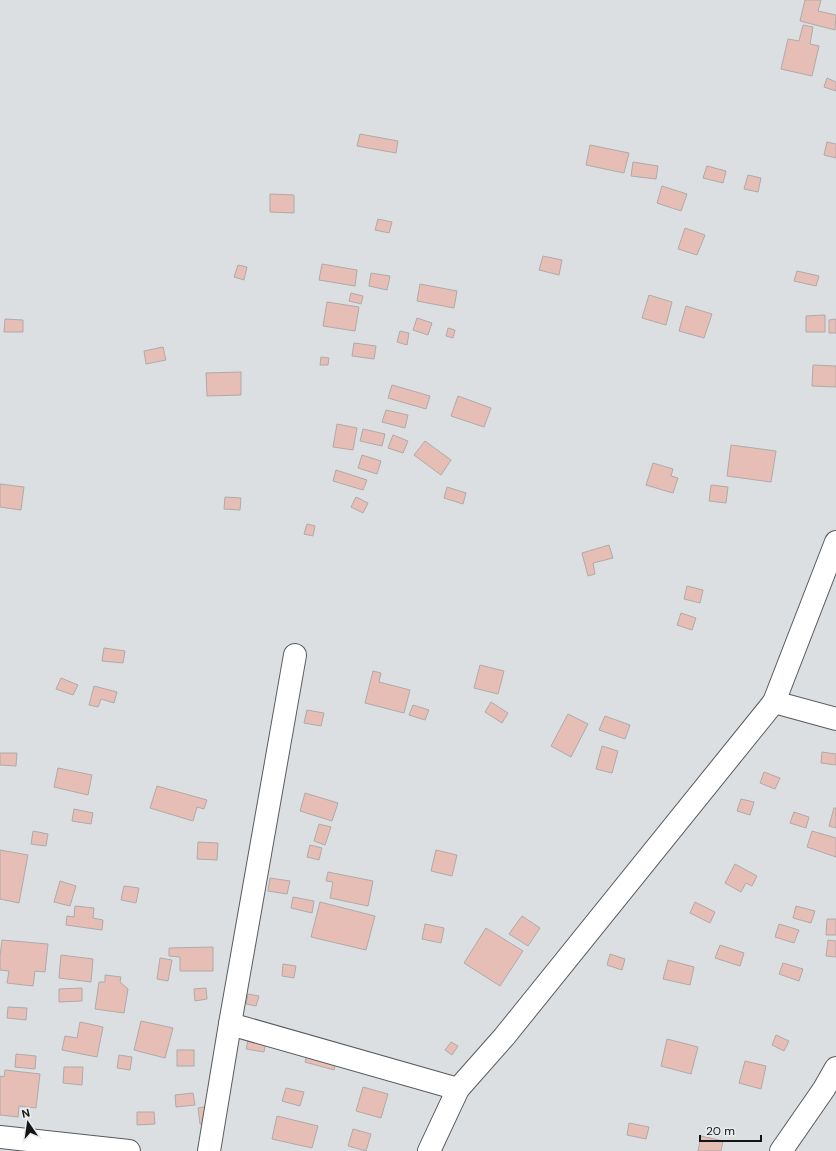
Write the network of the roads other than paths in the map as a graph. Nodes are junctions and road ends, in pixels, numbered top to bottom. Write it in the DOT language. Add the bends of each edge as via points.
graph roads {
  1 [pos="836,542"];
  2 [pos="295,655"];
  3 [pos="774,702"];
  4 [pos="836,719"];
  5 [pos="230,1024"];
  6 [pos="836,1068"];
  7 [pos="458,1089"];
  8 [pos="0,1137"];
  9 [pos="129,1151"];
  10 [pos="209,1151"];
  11 [pos="429,1151"];
  12 [pos="781,1151"];
  1 -- 3 [label="street"];
  2 -- 5 [label="street"];
  3 -- 4 [label="street"];
  3 -- 7 [label="street" via="504,1037"];
  5 -- 7 [label="street"];
  5 -- 10 [label="street"];
  6 -- 12 [label="street"];
  7 -- 11 [label="street"];
  8 -- 9 [label="street"];
}
